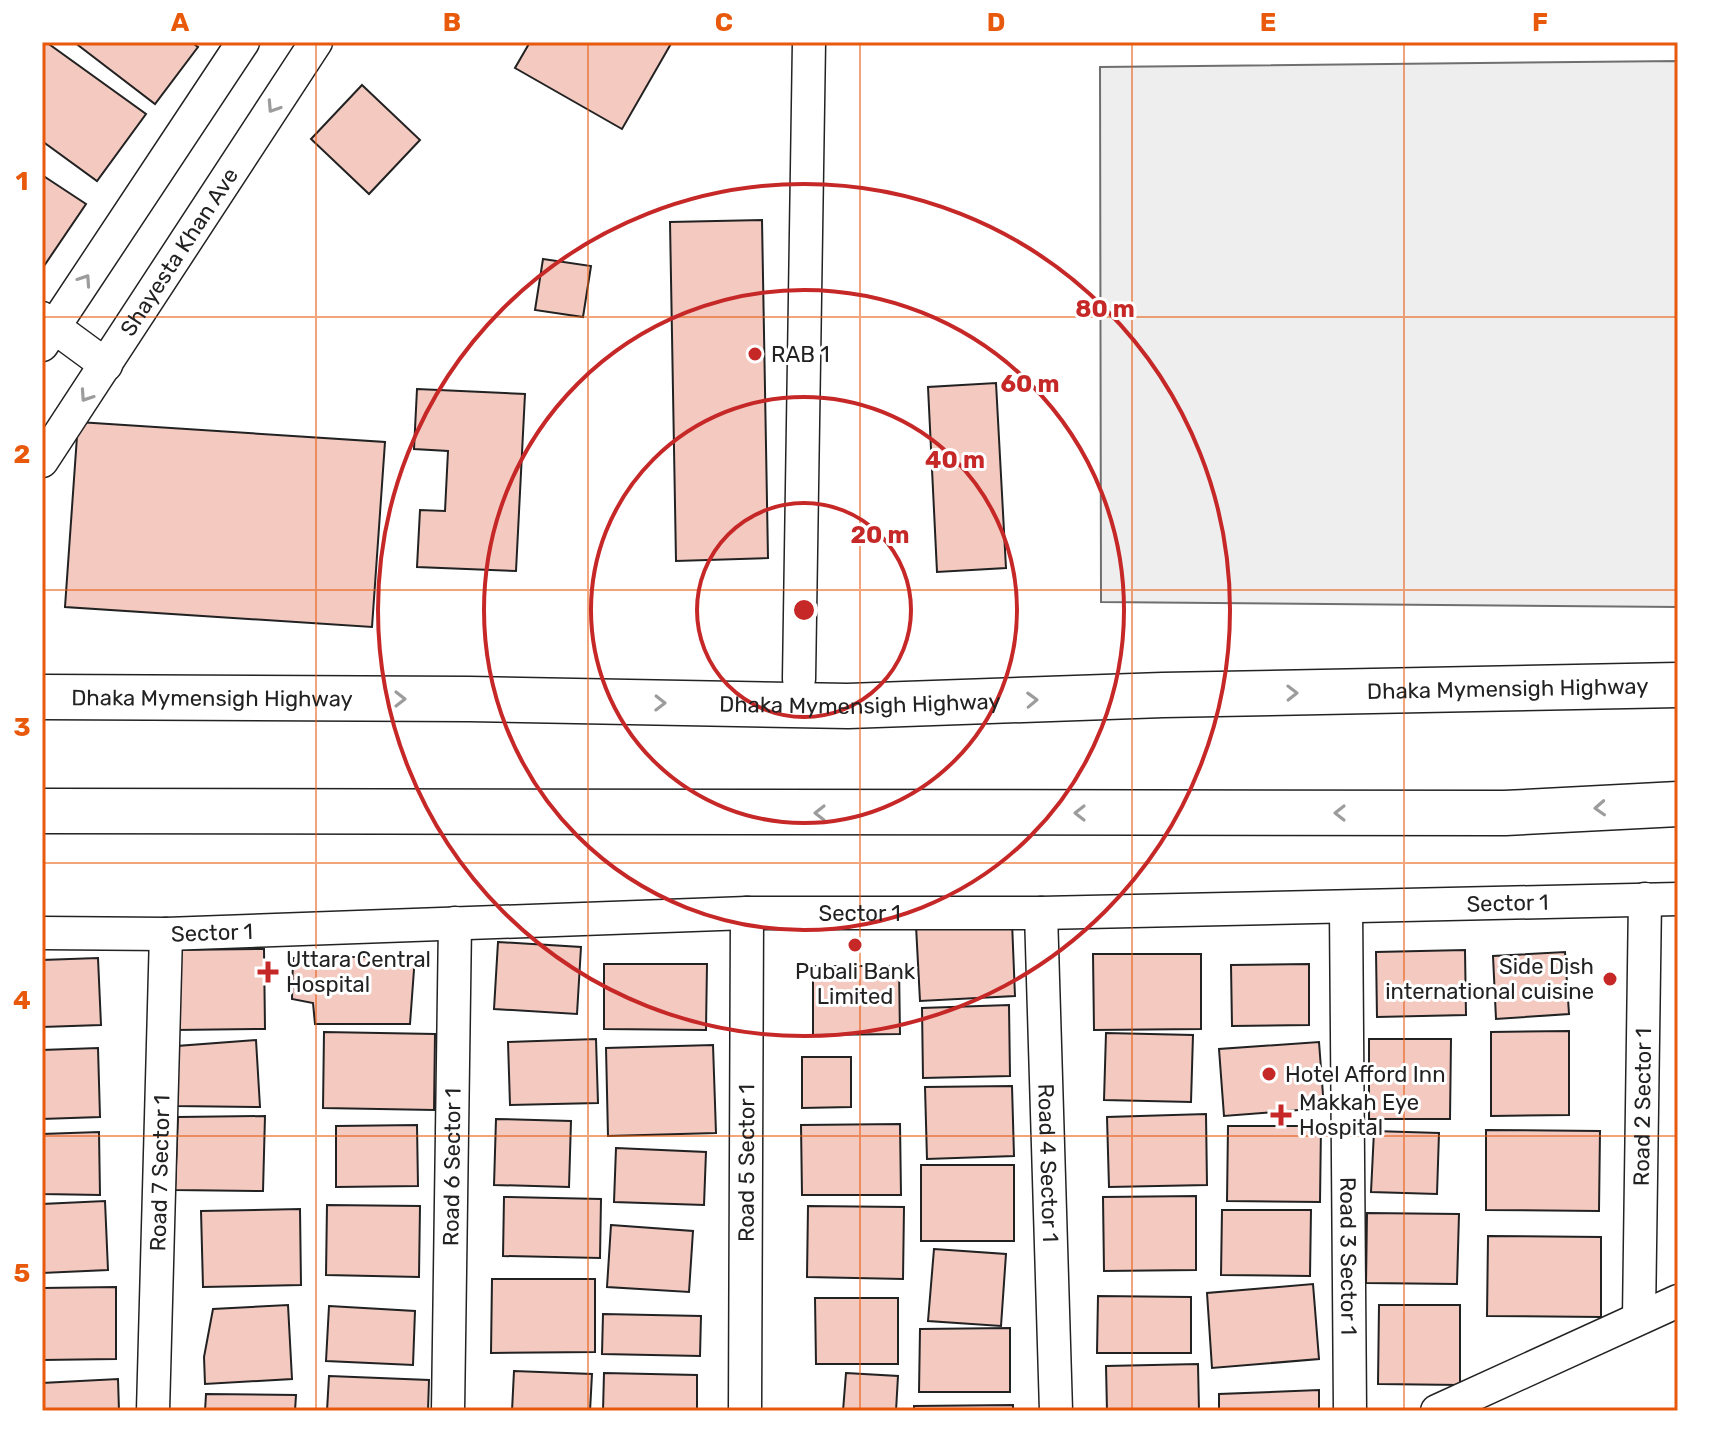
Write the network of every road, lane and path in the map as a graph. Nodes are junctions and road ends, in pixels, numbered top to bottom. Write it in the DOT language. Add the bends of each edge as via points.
graph roads {
  1 [pos="243,42"];
  2 [pos="316,42"];
  3 [pos="809,42"];
  4 [pos="46,330"];
  5 [pos="106,365"];
  6 [pos="42,461"];
  7 [pos="799,679"];
  8 [pos="1678,685"];
  9 [pos="42,697"];
  10 [pos="1678,804"];
  11 [pos="42,811"];
  12 [pos="1645,899"];
  13 [pos="1678,899"];
  14 [pos="1346,908"];
  15 [pos="747,913"];
  16 [pos="1041,913"];
  17 [pos="455,923"];
  18 [pos="42,933"];
  19 [pos="166,934"];
  20 [pos="1678,1301"];
  21 [pos="1639,1317"];
  22 [pos="153,1411"];
  23 [pos="448,1411"];
  24 [pos="745,1411"];
  25 [pos="1056,1411"];
  26 [pos="1350,1411"];
  27 [pos="1437,1411"];
  4 -- 1 [label="street, one-way"];
  2 -- 5 [label="street, Shayesta Khan Ave, one-way"];
  3 -- 7 [label="street"];
  4 -- 5 [label="street"];
  5 -- 6 [label="street, Shayesta Khan Ave, one-way"];
  9 -- 8 [label="highway, Dhaka Mymensigh Highway, one-way" via="848,706"];
  10 -- 11 [label="highway, one-way" via="1505,813"];
  12 -- 13 [label="street, Sector 1"];
  12 -- 14 [label="street, Sector 1"];
  12 -- 21 [label="street, Road 2 Sector 1"];
  14 -- 16 [label="street, Sector 1"];
  14 -- 26 [label="street, Road 3 Sector 1"];
  15 -- 16 [label="street, Sector 1"];
  15 -- 17 [label="street, Sector 1"];
  15 -- 24 [label="street, Road 5 Sector 1"];
  16 -- 25 [label="street, Road 4 Sector 1"];
  17 -- 19 [label="street, Sector 1"];
  17 -- 23 [label="street, Road 6 Sector 1"];
  18 -- 19 [label="street, Sector 1"];
  19 -- 22 [label="street, Road 7 Sector 1"];
  20 -- 21 [label="street"];
  21 -- 27 [label="street"];
}
